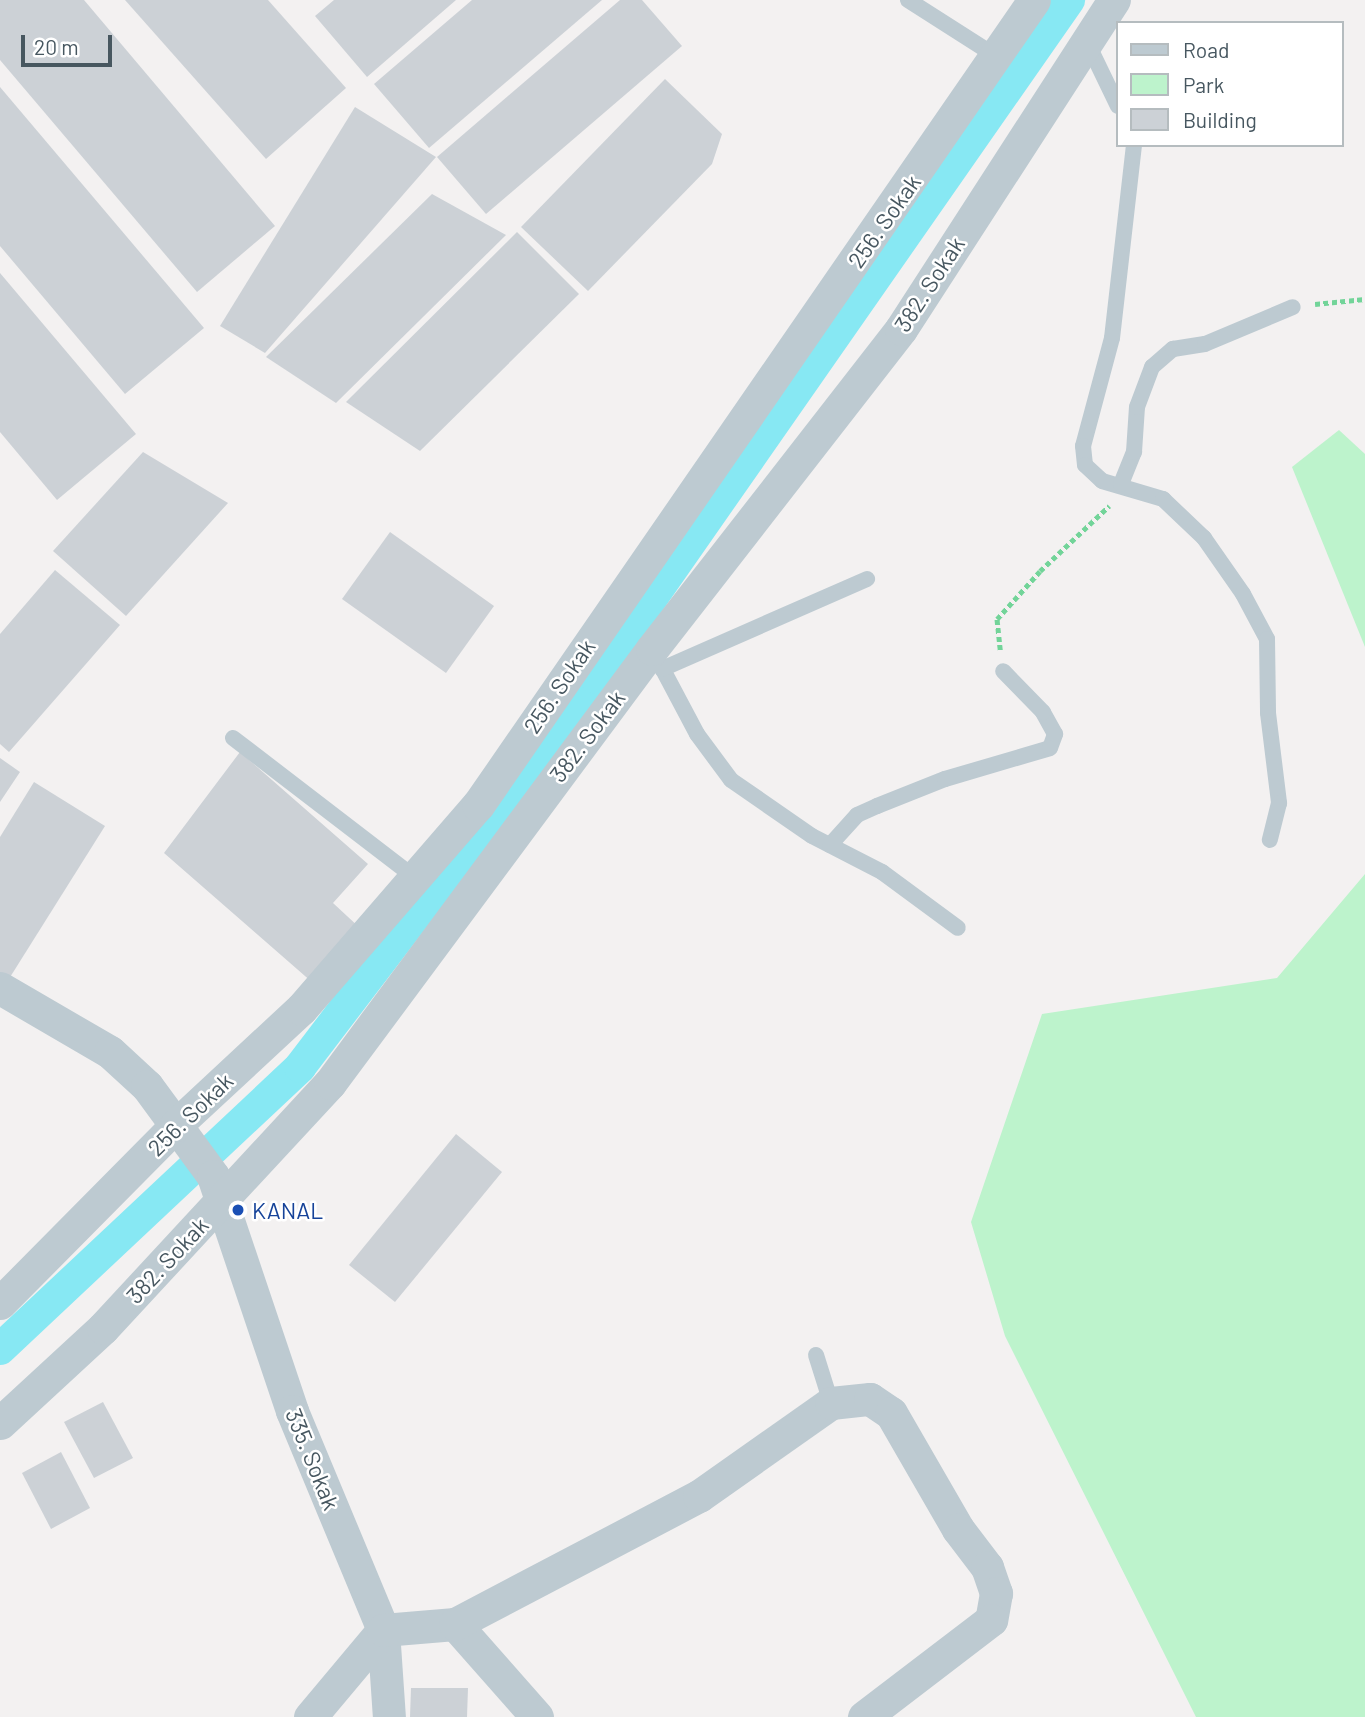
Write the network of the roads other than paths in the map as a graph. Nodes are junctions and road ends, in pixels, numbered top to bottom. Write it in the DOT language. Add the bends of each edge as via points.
graph roads {
  1 [pos="908,0"];
  2 [pos="1034,0"];
  3 [pos="1114,0"];
  4 [pos="1087,41"];
  5 [pos="997,57"];
  6 [pos="1116,102"];
  7 [pos="1134,147"];
  8 [pos="1293,307"];
  9 [pos="1121,484"];
  10 [pos="867,579"];
  11 [pos="657,659"];
  12 [pos="1003,671"];
  13 [pos="233,738"];
  14 [pos="1270,840"];
  15 [pos="830,845"];
  16 [pos="417,878"];
  17 [pos="958,928"];
  18 [pos="0,988"];
  19 [pos="184,1133"];
  20 [pos="217,1189"];
  21 [pos="0,1303"];
  22 [pos="816,1355"];
  23 [pos="831,1404"];
  24 [pos="0,1423"];
  25 [pos="455,1624"];
  26 [pos="383,1630"];
  27 [pos="310,1717"];
  28 [pos="389,1717"];
  29 [pos="537,1717"];
  30 [pos="864,1717"];
  1 -- 5 [label="lane"];
  2 -- 5 [label="street, 256. Sokak"];
  3 -- 4 [label="street, 382. Sokak"];
  4 -- 6 [label="lane"];
  4 -- 11 [label="street, 382. Sokak" via="901,328"];
  5 -- 16 [label="street, 256. Sokak" via="478,804"];
  7 -- 9 [label="lane" via="1112,338 1083,446 1085,465 1102,481"];
  8 -- 9 [label="lane" via="1205,344 1173,349 1152,367 1137,407 1134,452"];
  9 -- 14 [label="lane" via="1163,499 1204,538 1267,639 1268,713 1279,803"];
  10 -- 11 [label="lane"];
  11 -- 15 [label="lane" via="697,734 731,780"];
  11 -- 20 [label="street, 382. Sokak" via="330,1083"];
  12 -- 15 [label="lane" via="1043,712 1055,734 1050,748 945,779 877,806 857,815"];
  13 -- 16 [label="lane"];
  15 -- 17 [label="lane" via="882,872"];
  16 -- 19 [label="street, 256. Sokak"];
  18 -- 19 [label="street, 335. Sokak" via="110,1052 147,1087"];
  19 -- 20 [label="street, 335. Sokak"];
  19 -- 21 [label="street, 256. Sokak"];
  20 -- 24 [label="street, 382. Sokak" via="103,1328"];
  20 -- 26 [label="street, 335. Sokak" via="292,1411"];
  22 -- 23 [label="lane"];
  23 -- 25 [label="street" via="699,1496"];
  23 -- 30 [label="street" via="870,1399 891,1413 958,1529 986,1567 996,1593 991,1619"];
  25 -- 26 [label="street"];
  25 -- 29 [label="street"];
  26 -- 27 [label="street"];
  26 -- 28 [label="street, 335. Sokak"];
}
